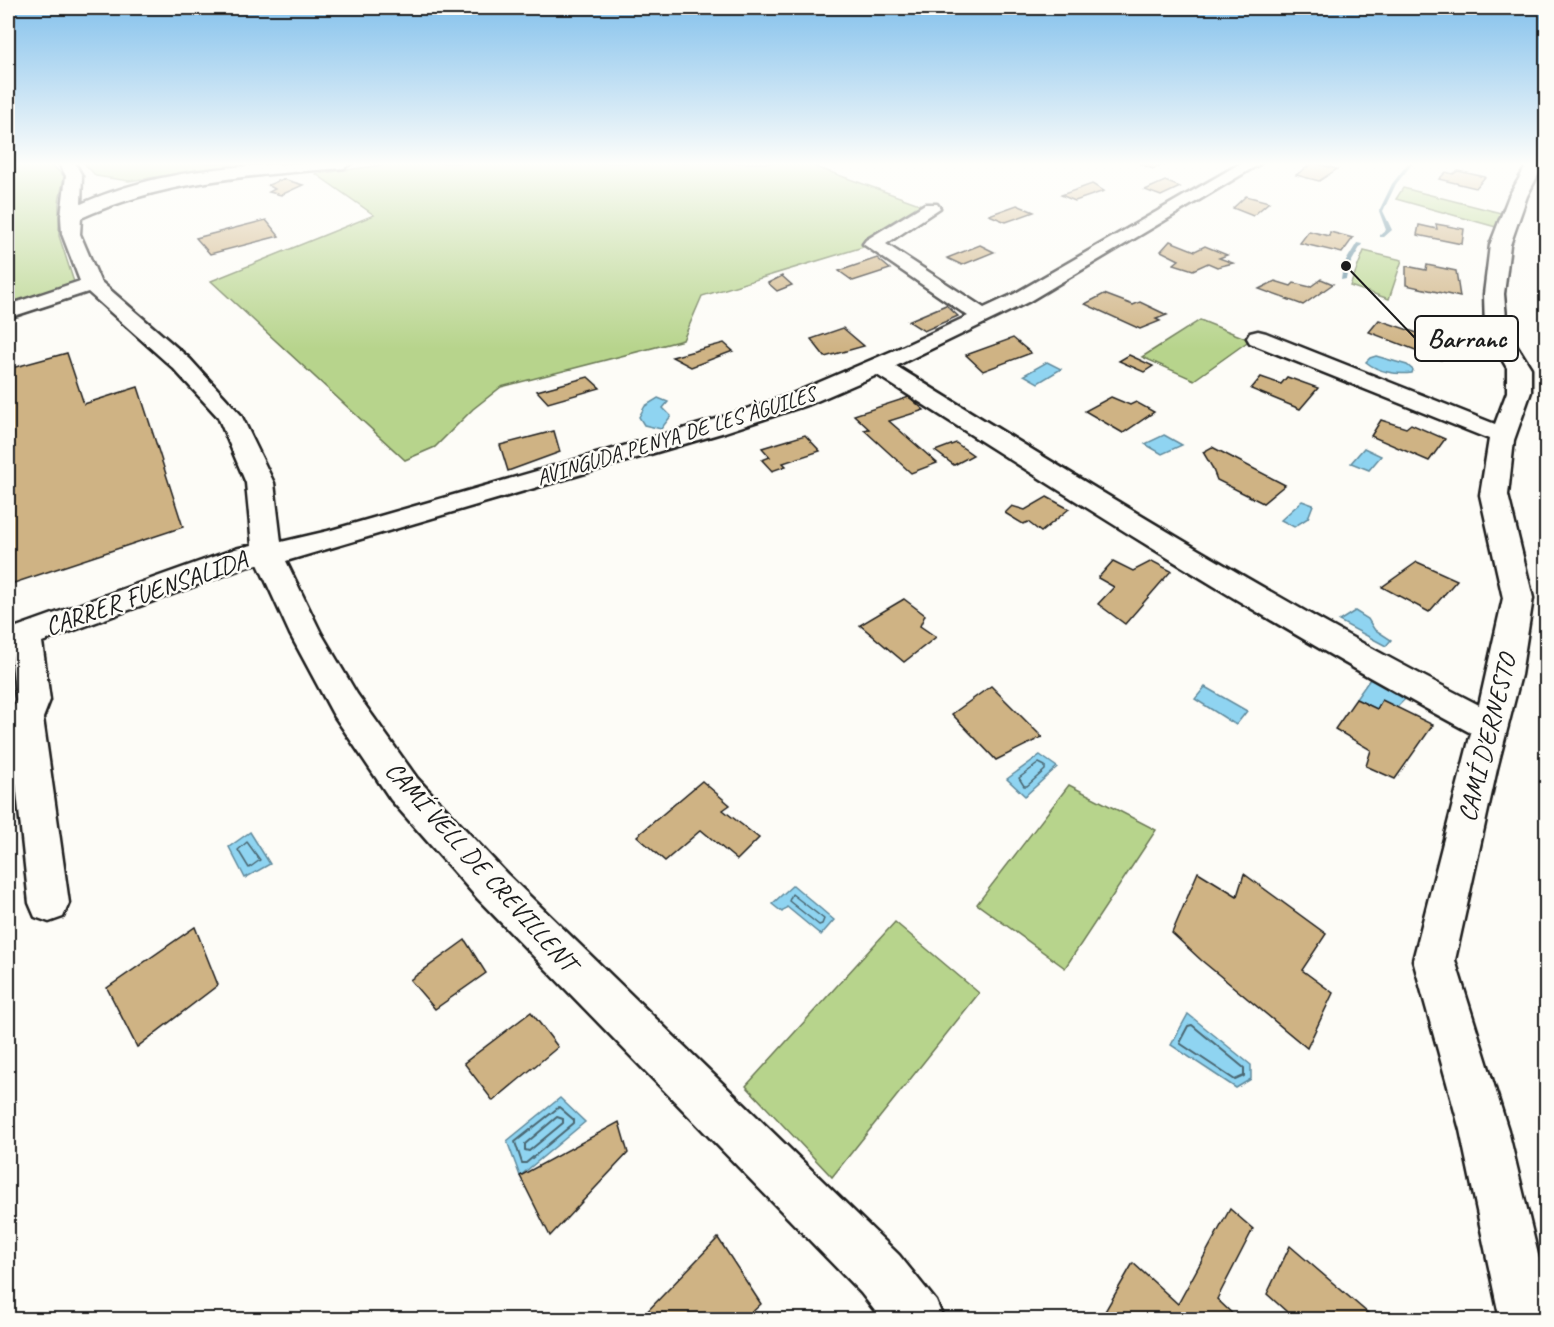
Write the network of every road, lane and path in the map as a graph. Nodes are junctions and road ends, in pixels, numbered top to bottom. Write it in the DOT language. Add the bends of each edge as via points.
graph roads {
  1 [pos="71,225"];
  2 [pos="905,225"];
  3 [pos="1145,225"];
  4 [pos="1507,225"];
  5 [pos="91,284"];
  6 [pos="8,312"];
  7 [pos="984,317"];
  8 [pos="1258,338"];
  9 [pos="879,366"];
  10 [pos="1503,436"];
  11 [pos="268,554"];
  12 [pos="16,638"];
  13 [pos="8,683"];
  14 [pos="27,718"];
  15 [pos="1490,727"];
  16 [pos="49,903"];
  17 [pos="917,1320"];
  18 [pos="1527,1320"];
  1 -- 5 [label="street, CAMÍ VELL DE CREVILLENT"];
  2 -- 7 [label="street" via="873,244"];
  3 -- 7 [label="street, AVINGUDA PENYA DE LES ÀGUILES"];
  4 -- 10 [label="street, CAMÍ D'ERNESTO" via="1500,245 1494,294 1496,330 1519,368 1519,392"];
  5 -- 6 [label="street"];
  5 -- 11 [label="street, CAMÍ VELL DE CREVILLENT" via="182,364 229,415 260,483"];
  7 -- 9 [label="street, AVINGUDA PENYA DE LES ÀGUILES"];
  8 -- 10 [label="street"];
  9 -- 11 [label="street, AVINGUDA PENYA DE LES ÀGUILES" via="801,399 716,427 335,539"];
  9 -- 15 [label="street" via="1165,543 1402,681"];
  10 -- 15 [label="street, CAMÍ D'ERNESTO" via="1494,495 1518,598"];
  11 -- 12 [label="street, CARRER FUENSALIDA" via="245,556"];
  11 -- 17 [label="street, CAMÍ VELL DE CREVILLENT" via="345,704 404,789 492,886 880,1274"];
  12 -- 14 [label="street, CARRER FUENSALIDA" via="33,700"];
  13 -- 14 [label="street, CARRER FUENSALIDA" via="18,712"];
  14 -- 16 [label="street, CARRER FUENSALIDA"];
  15 -- 18 [label="street, CAMÍ D'ERNESTO" via="1434,960 1484,1130"];
}
